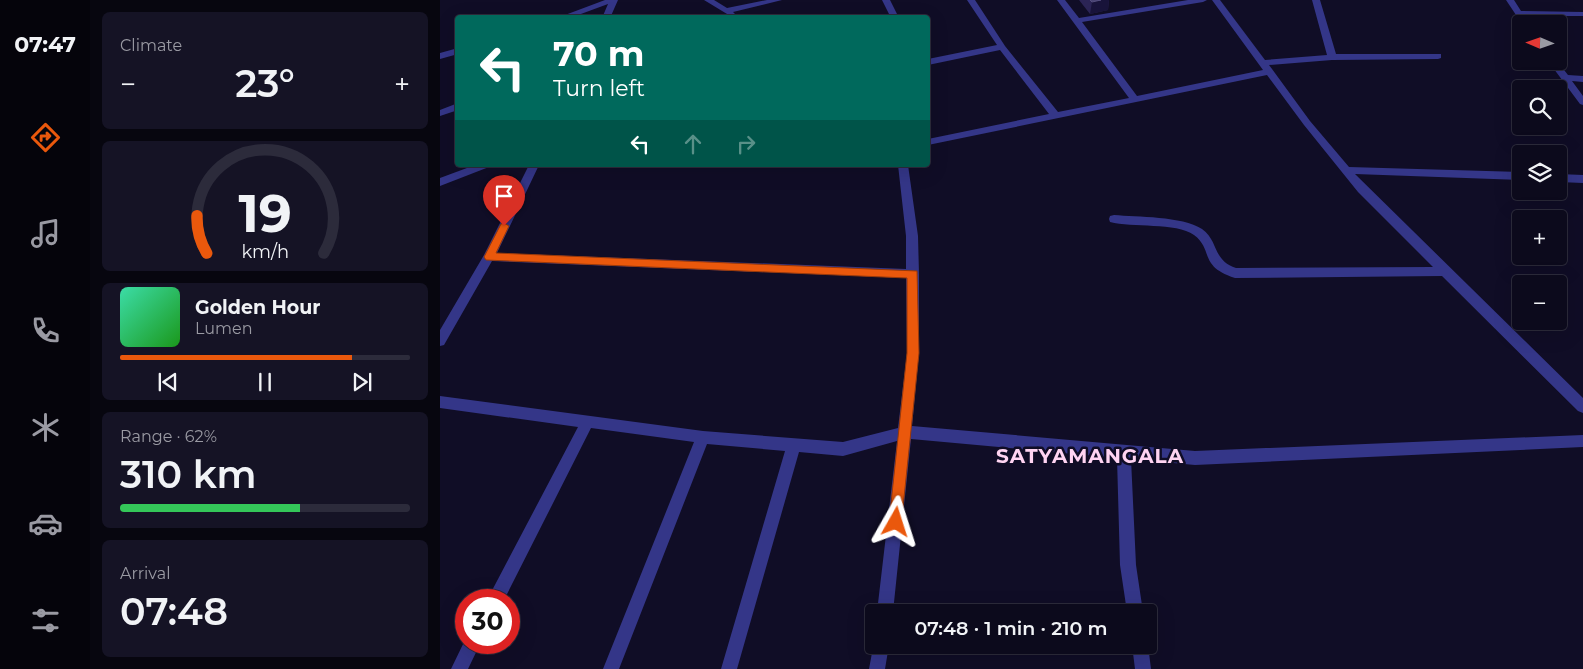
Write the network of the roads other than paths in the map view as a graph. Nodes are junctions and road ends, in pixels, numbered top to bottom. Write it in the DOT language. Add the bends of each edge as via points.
graph roads {
  1 [pos="614,0"];
  2 [pos="708,0"];
  3 [pos="778,0"];
  4 [pos="886,0"];
  5 [pos="971,0"];
  6 [pos="1061,0"];
  7 [pos="1203,0"];
  8 [pos="1216,0"];
  9 [pos="1316,0"];
  10 [pos="1510,0"];
  11 [pos="726,11"];
  12 [pos="1518,13"];
  13 [pos="1583,14"];
  14 [pos="570,15"];
  15 [pos="607,15"];
  16 [pos="732,15"];
  17 [pos="894,15"];
  18 [pos="1076,21"];
  19 [pos="1002,48"];
  20 [pos="455,52"];
  21 [pos="440,56"];
  22 [pos="1438,56"];
  23 [pos="1332,57"];
  24 [pos="930,62"];
  25 [pos="1266,68"];
  26 [pos="1558,70"];
  27 [pos="1564,78"];
  28 [pos="1583,79"];
  29 [pos="1134,98"];
  30 [pos="1583,102"];
  31 [pos="455,107"];
  32 [pos="440,113"];
  33 [pos="1055,115"];
  34 [pos="930,142"];
  35 [pos="480,167"];
  36 [pos="533,167"];
  37 [pos="903,167"];
  38 [pos="1347,170"];
  39 [pos="1512,176"];
  40 [pos="1567,178"];
  41 [pos="1583,179"];
  42 [pos="440,182"];
  43 [pos="1114,219"];
  44 [pos="490,257"];
  45 [pos="1445,271"];
  46 [pos="913,274"];
  47 [pos="440,341"];
  48 [pos="440,402"];
  49 [pos="1583,407"];
  50 [pos="588,422"];
  51 [pos="905,432"];
  52 [pos="703,437"];
  53 [pos="1583,441"];
  54 [pos="794,445"];
  55 [pos="1124,450"];
  56 [pos="501,589"];
  57 [pos="886,604"];
  58 [pos="1134,604"];
  59 [pos="467,654"];
  60 [pos="880,654"];
  61 [pos="1141,654"];
  62 [pos="460,669"];
  63 [pos="611,669"];
  64 [pos="729,669"];
  65 [pos="877,669"];
  66 [pos="1143,669"];
  1 -- 14 [label="street"];
  1 -- 15 [label="street"];
  2 -- 11 [label="street"];
  3 -- 11 [label="street"];
  4 -- 17 [label="street"];
  5 -- 19 [label="street"];
  6 -- 18 [label="street"];
  7 -- 18 [label="street"];
  8 -- 25 [label="street"];
  9 -- 23 [label="street"];
  10 -- 12 [label="street"];
  11 -- 16 [label="street"];
  12 -- 13 [label="street"];
  18 -- 29 [label="street"];
  19 -- 24 [label="street"];
  19 -- 33 [label="street"];
  20 -- 21 [label="street"];
  22 -- 23 [label="street"];
  23 -- 25 [label="street"];
  25 -- 29 [label="street"];
  25 -- 38 [label="street"];
  26 -- 27 [label="street"];
  27 -- 28 [label="street"];
  27 -- 30 [label="street"];
  29 -- 33 [label="street"];
  31 -- 32 [label="street"];
  33 -- 34 [label="street"];
  35 -- 42 [label="street"];
  36 -- 44 [label="street"];
  37 -- 46 [label="street"];
  38 -- 39 [label="street"];
  38 -- 45 [label="street"];
  40 -- 41 [label="street"];
  43 -- 45 [label="street" via="1197,231 1204,238 1214,261 1223,270 1235,273"];
  44 -- 46 [label="street"];
  44 -- 47 [label="street"];
  45 -- 49 [label="street"];
  46 -- 51 [label="street" via="913,353"];
  48 -- 50 [label="street"];
  50 -- 52 [label="street"];
  50 -- 56 [label="street"];
  51 -- 54 [label="street" via="843,449"];
  51 -- 55 [label="street"];
  51 -- 57 [label="street"];
  52 -- 54 [label="street"];
  52 -- 63 [label="street"];
  53 -- 55 [label="street" via="1195,458"];
  54 -- 64 [label="street"];
  55 -- 58 [label="street" via="1128,566"];
  59 -- 62 [label="street"];
  60 -- 65 [label="street"];
  61 -- 66 [label="street"];
}
